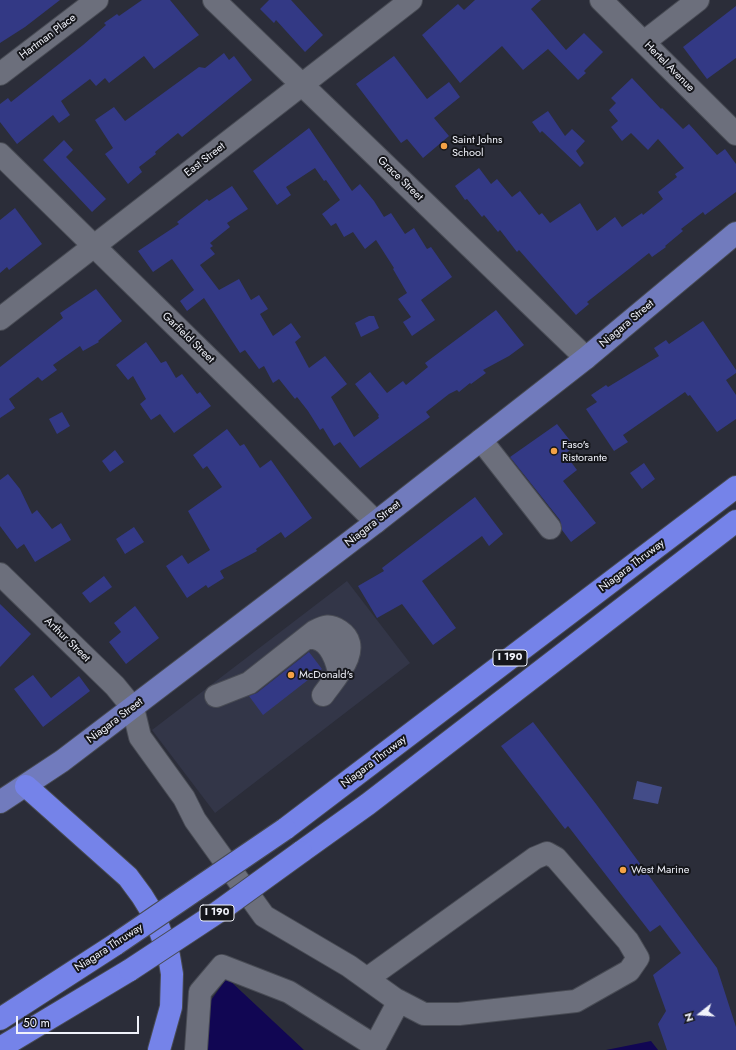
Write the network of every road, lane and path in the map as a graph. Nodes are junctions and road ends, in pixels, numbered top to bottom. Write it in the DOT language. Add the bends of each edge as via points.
graph roads {
  1 [pos="97,0"];
  2 [pos="214,0"];
  3 [pos="411,0"];
  4 [pos="601,0"];
  5 [pos="698,0"];
  6 [pos="644,42"];
  7 [pos="0,74"];
  8 [pos="302,84"];
  9 [pos="736,134"];
  10 [pos="0,154"];
  11 [pos="736,233"];
  12 [pos="94,246"];
  13 [pos="0,319"];
  14 [pos="586,358"];
  15 [pos="481,440"];
  16 [pos="736,487"];
  17 [pos="736,521"];
  18 [pos="376,522"];
  19 [pos="550,528"];
  20 [pos="0,574"];
  21 [pos="323,695"];
  22 [pos="216,696"];
  23 [pos="133,708"];
  24 [pos="26,786"];
  25 [pos="0,802"];
  26 [pos="368,978"];
  27 [pos="399,1001"];
  28 [pos="0,1019"];
  29 [pos="0,1048"];
  30 [pos="159,1050"];
  31 [pos="196,1050"];
  1 -- 7 [label="street, Hartman Place"];
  2 -- 8 [label="street, Grace Street"];
  3 -- 8 [label="street, East Street"];
  4 -- 6 [label="street, Hertel Avenue"];
  5 -- 6 [label="street"];
  6 -- 9 [label="street, Hertel Avenue"];
  8 -- 12 [label="street, East Street"];
  8 -- 14 [label="street, Grace Street"];
  10 -- 12 [label="street, Garfield Street"];
  11 -- 14 [label="main road, Niagara Street"];
  12 -- 13 [label="street, East Street"];
  12 -- 18 [label="street, Garfield Street"];
  14 -- 15 [label="main road, Niagara Street"];
  15 -- 18 [label="main road, Niagara Street"];
  15 -- 19 [label="street"];
  16 -- 28 [label="highway, Niagara Thruway / I 190, bridge" via="285,829"];
  17 -- 29 [label="highway, I 190, bridge" via="374,799 218,912 130,970"];
  18 -- 23 [label="main road, Niagara Street"];
  20 -- 23 [label="street, Arthur Street" via="115,686"];
  21 -- 22 [label="street" via="349,658 350,649 344,633 335,627 326,626 306,638 249,682"];
  23 -- 24 [label="main road, Niagara Street"];
  23 -- 26 [label="street" via="140,737 184,798 195,820 264,916"];
  24 -- 25 [label="main road, Niagara Street"];
  24 -- 30 [label="highway" via="128,877 155,917 169,956 172,974 171,1006"];
  26 -- 27 [label="street"];
  26 -- 27 [label="street" via="535,858 547,853 562,864 628,941 638,958 629,971 576,1001 459,1014 424,1014"];
  27 -- 31 [label="street" via="375,1046 290,992 222,966 200,992"];
}
